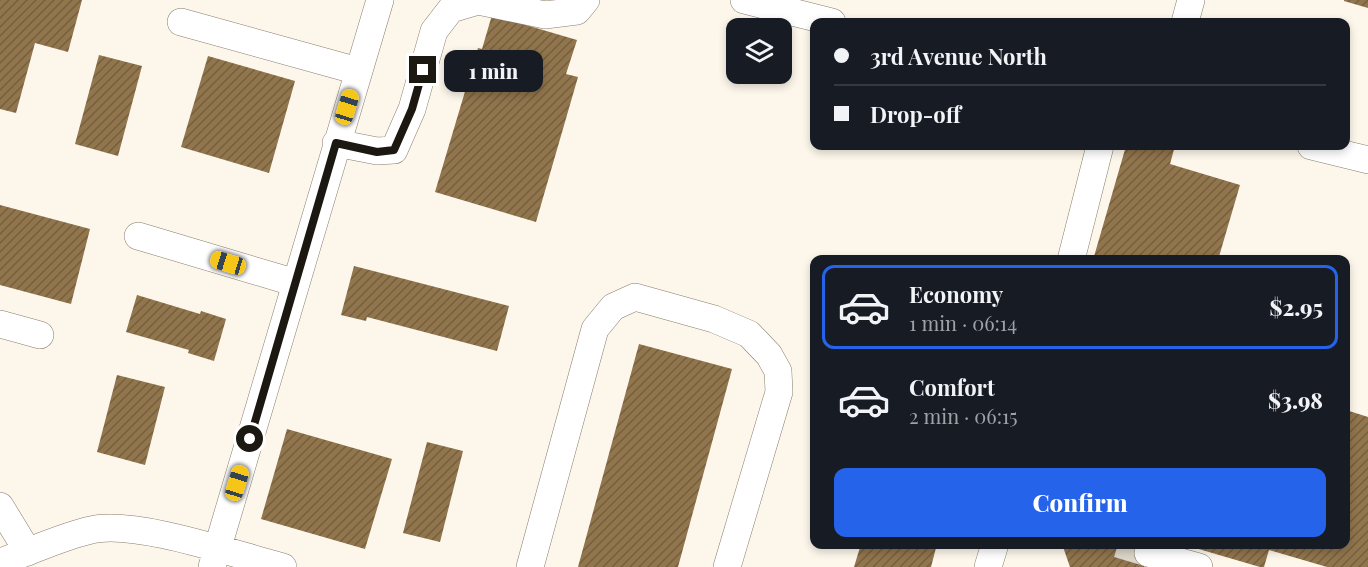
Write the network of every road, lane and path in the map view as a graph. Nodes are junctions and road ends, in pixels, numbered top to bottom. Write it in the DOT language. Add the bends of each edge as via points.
graph roads {
  1 [pos="380,0"];
  2 [pos="586,0"];
  3 [pos="744,0"];
  4 [pos="1191,0"];
  5 [pos="816,18"];
  6 [pos="1186,18"];
  7 [pos="181,22"];
  8 [pos="358,71"];
  9 [pos="336,143"];
  10 [pos="1099,150"];
  11 [pos="1327,150"];
  12 [pos="1368,160"];
  13 [pos="138,236"];
  14 [pos="1072,255"];
  15 [pos="296,283"];
  16 [pos="0,324"];
  17 [pos="40,335"];
  18 [pos="0,506"];
  19 [pos="993,549"];
  20 [pos="28,552"];
  21 [pos="1148,553"];
  22 [pos="215,558"];
  23 [pos="0,562"];
  24 [pos="283,567"];
  25 [pos="530,567"];
  26 [pos="727,567"];
  27 [pos="988,567"];
  28 [pos="1199,567"];
  1 -- 8 [label="street"];
  2 -- 9 [label="street" via="577,11 545,15 478,1 451,9 434,31 412,109 394,150 377,152"];
  3 -- 5 [label="street"];
  4 -- 6 [label="street"];
  7 -- 8 [label="street"];
  8 -- 9 [label="street"];
  9 -- 15 [label="street"];
  10 -- 14 [label="street"];
  11 -- 12 [label="street"];
  13 -- 15 [label="street"];
  15 -- 22 [label="street"];
  16 -- 17 [label="street"];
  18 -- 20 [label="street"];
  19 -- 27 [label="street"];
  20 -- 22 [label="street" via="92,530 121,528 174,538"];
  20 -- 23 [label="street"];
  21 -- 28 [label="street"];
  22 -- 24 [label="street"];
  25 -- 26 [label="street" via="595,329 613,307 635,297 714,319 749,334 778,371 778,392"];
}
